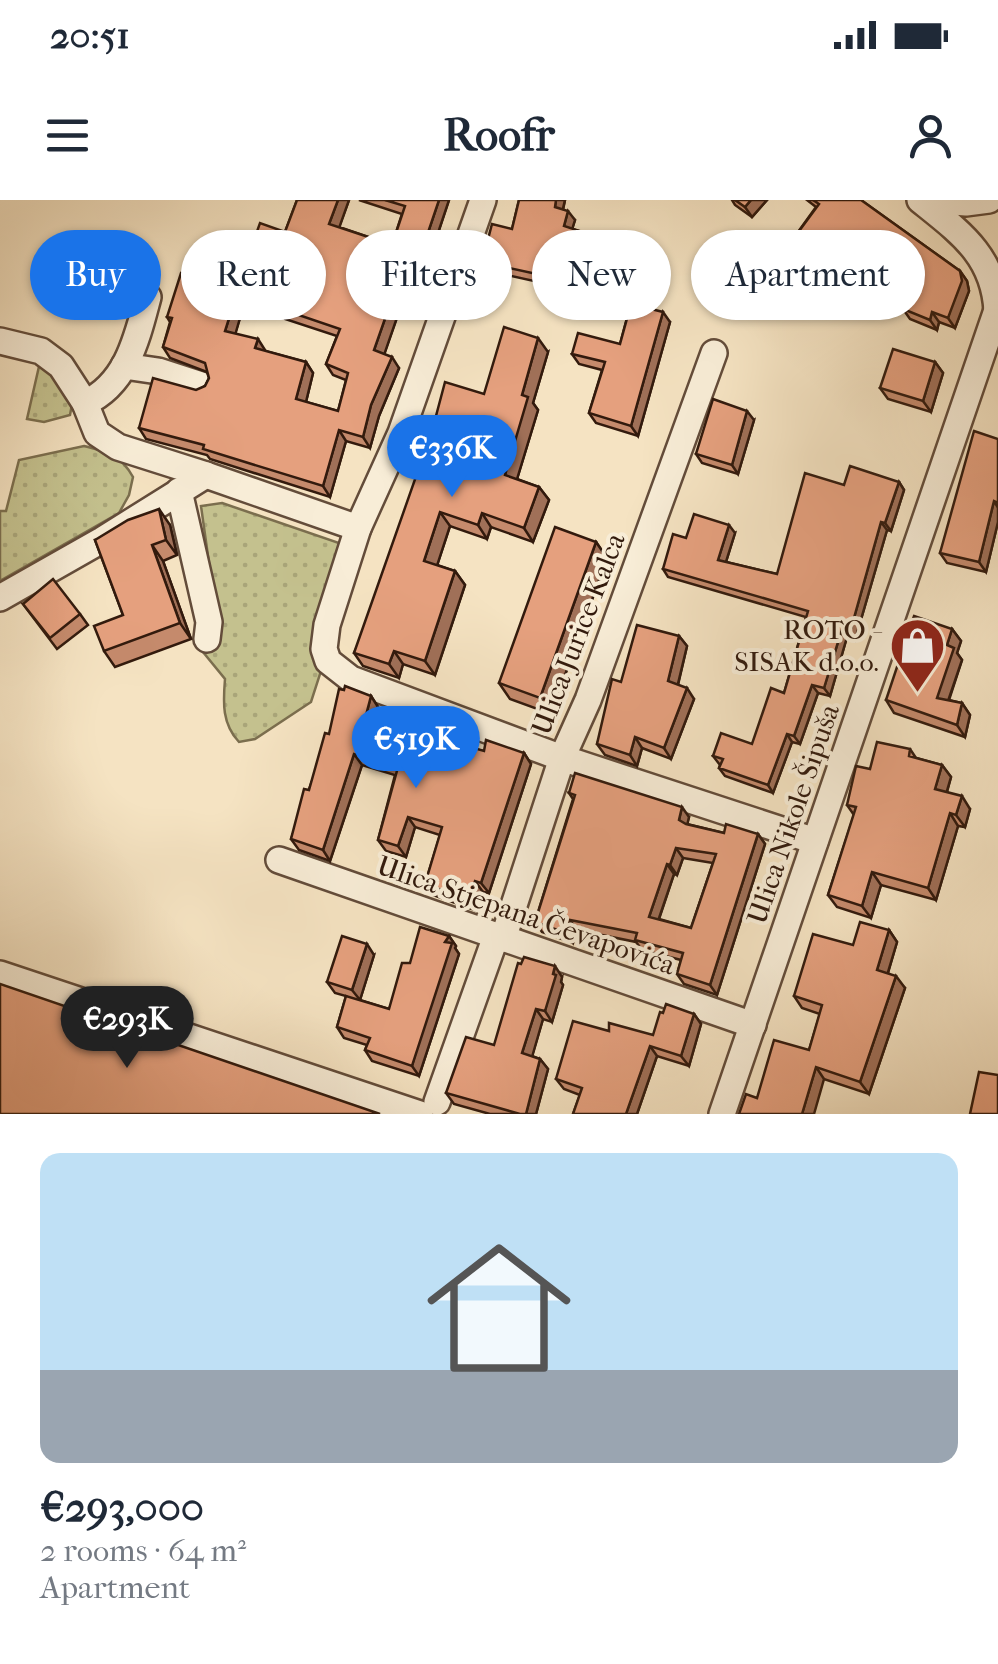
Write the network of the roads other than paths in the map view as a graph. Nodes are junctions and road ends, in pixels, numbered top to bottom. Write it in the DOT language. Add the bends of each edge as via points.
graph roads {
  1 [pos="483,200"];
  2 [pos="920,200"];
  3 [pos="928,200"];
  4 [pos="989,200"];
  5 [pos="997,309"];
  6 [pos="142,320"];
  7 [pos="0,341"];
  8 [pos="714,353"];
  9 [pos="124,366"];
  10 [pos="201,385"];
  11 [pos="85,403"];
  12 [pos="206,474"];
  13 [pos="179,492"];
  14 [pos="358,528"];
  15 [pos="0,598"];
  16 [pos="207,639"];
  17 [pos="562,758"];
  18 [pos="816,842"];
  19 [pos="279,860"];
  20 [pos="500,937"];
  21 [pos="0,974"];
  22 [pos="753,1026"];
  23 [pos="428,1108"];
  24 [pos="722,1114"];
  1 -- 14 [label="street" via="397,443"];
  2 -- 5 [label="street" via="982,259 996,286"];
  3 -- 4 [label="street"];
  5 -- 18 [label="street, Ulica Nikole Šipuša"];
  6 -- 9 [label="street"];
  7 -- 11 [label="street" via="41,351 61,366"];
  8 -- 17 [label="street, Ulica Jurice Kalca"];
  9 -- 10 [label="street"];
  9 -- 11 [label="street" via="99,397"];
  11 -- 12 [label="street" via="97,433 118,448"];
  12 -- 13 [label="street"];
  12 -- 14 [label="street"];
  13 -- 15 [label="street"];
  13 -- 16 [label="street" via="209,622"];
  14 -- 17 [label="street" via="328,625 328,661 351,679"];
  17 -- 18 [label="street"];
  17 -- 20 [label="street, Ulica Jurice Kalca"];
  18 -- 22 [label="street, Ulica Nikole Šipuša"];
  19 -- 20 [label="street, Ulica Stjepana Čevapovića"];
  20 -- 22 [label="street, Ulica Stjepana Čevapovića"];
  20 -- 23 [label="street, Ulica Jurice Kalca"];
  21 -- 23 [label="street"];
  22 -- 24 [label="street, Ulica Nikole Šipuša"];
}
